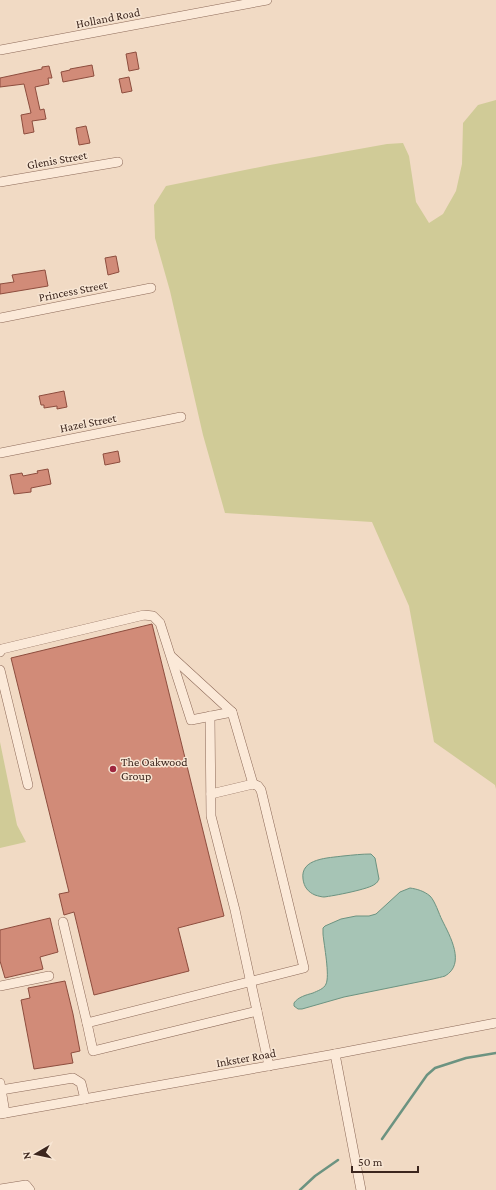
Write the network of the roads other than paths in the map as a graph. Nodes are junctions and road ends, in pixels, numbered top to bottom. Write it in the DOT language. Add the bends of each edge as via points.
graph roads {
  1 [pos="267,0"];
  2 [pos="0,50"];
  3 [pos="118,162"];
  4 [pos="0,182"];
  5 [pos="151,288"];
  6 [pos="0,318"];
  7 [pos="181,417"];
  8 [pos="0,453"];
  9 [pos="0,652"];
  10 [pos="171,656"];
  11 [pos="0,670"];
  12 [pos="232,712"];
  13 [pos="210,716"];
  14 [pos="253,784"];
  15 [pos="28,785"];
  16 [pos="212,794"];
  17 [pos="63,922"];
  18 [pos="49,976"];
  19 [pos="250,982"];
  20 [pos="0,986"];
  21 [pos="257,1011"];
  22 [pos="87,1023"];
  23 [pos="496,1023"];
  24 [pos="335,1054"];
  25 [pos="269,1066"];
  26 [pos="1,1086"];
  27 [pos="85,1099"];
  28 [pos="3,1114"];
  29 [pos="0,1188"];
  30 [pos="30,1190"];
  31 [pos="361,1190"];
  1 -- 2 [label="street, Holland Road"];
  3 -- 4 [label="street, Glenis Street"];
  5 -- 6 [label="street, Princess Street"];
  7 -- 8 [label="street, Hazel Street"];
  9 -- 10 [label="street" via="2,649 144,615 153,616 160,623"];
  10 -- 12 [label="street"];
  10 -- 13 [label="street" via="191,720"];
  11 -- 15 [label="street"];
  12 -- 13 [label="street"];
  12 -- 14 [label="street"];
  13 -- 16 [label="street"];
  14 -- 16 [label="street"];
  14 -- 19 [label="street" via="261,790 304,968"];
  16 -- 19 [label="street" via="211,816"];
  17 -- 22 [label="street"];
  18 -- 20 [label="street"];
  19 -- 21 [label="street"];
  19 -- 22 [label="street"];
  21 -- 22 [label="street" via="93,1051"];
  21 -- 25 [label="street"];
  23 -- 24 [label="street, Inkster Road"];
  24 -- 25 [label="street, Inkster Road"];
  24 -- 31 [label="street"];
  25 -- 27 [label="street, Inkster Road"];
  26 -- 27 [label="street" via="73,1078 81,1083"];
  26 -- 28 [label="street"];
  27 -- 28 [label="street, Inkster Road"];
  29 -- 30 [label="street" via="26,1185"];
}
